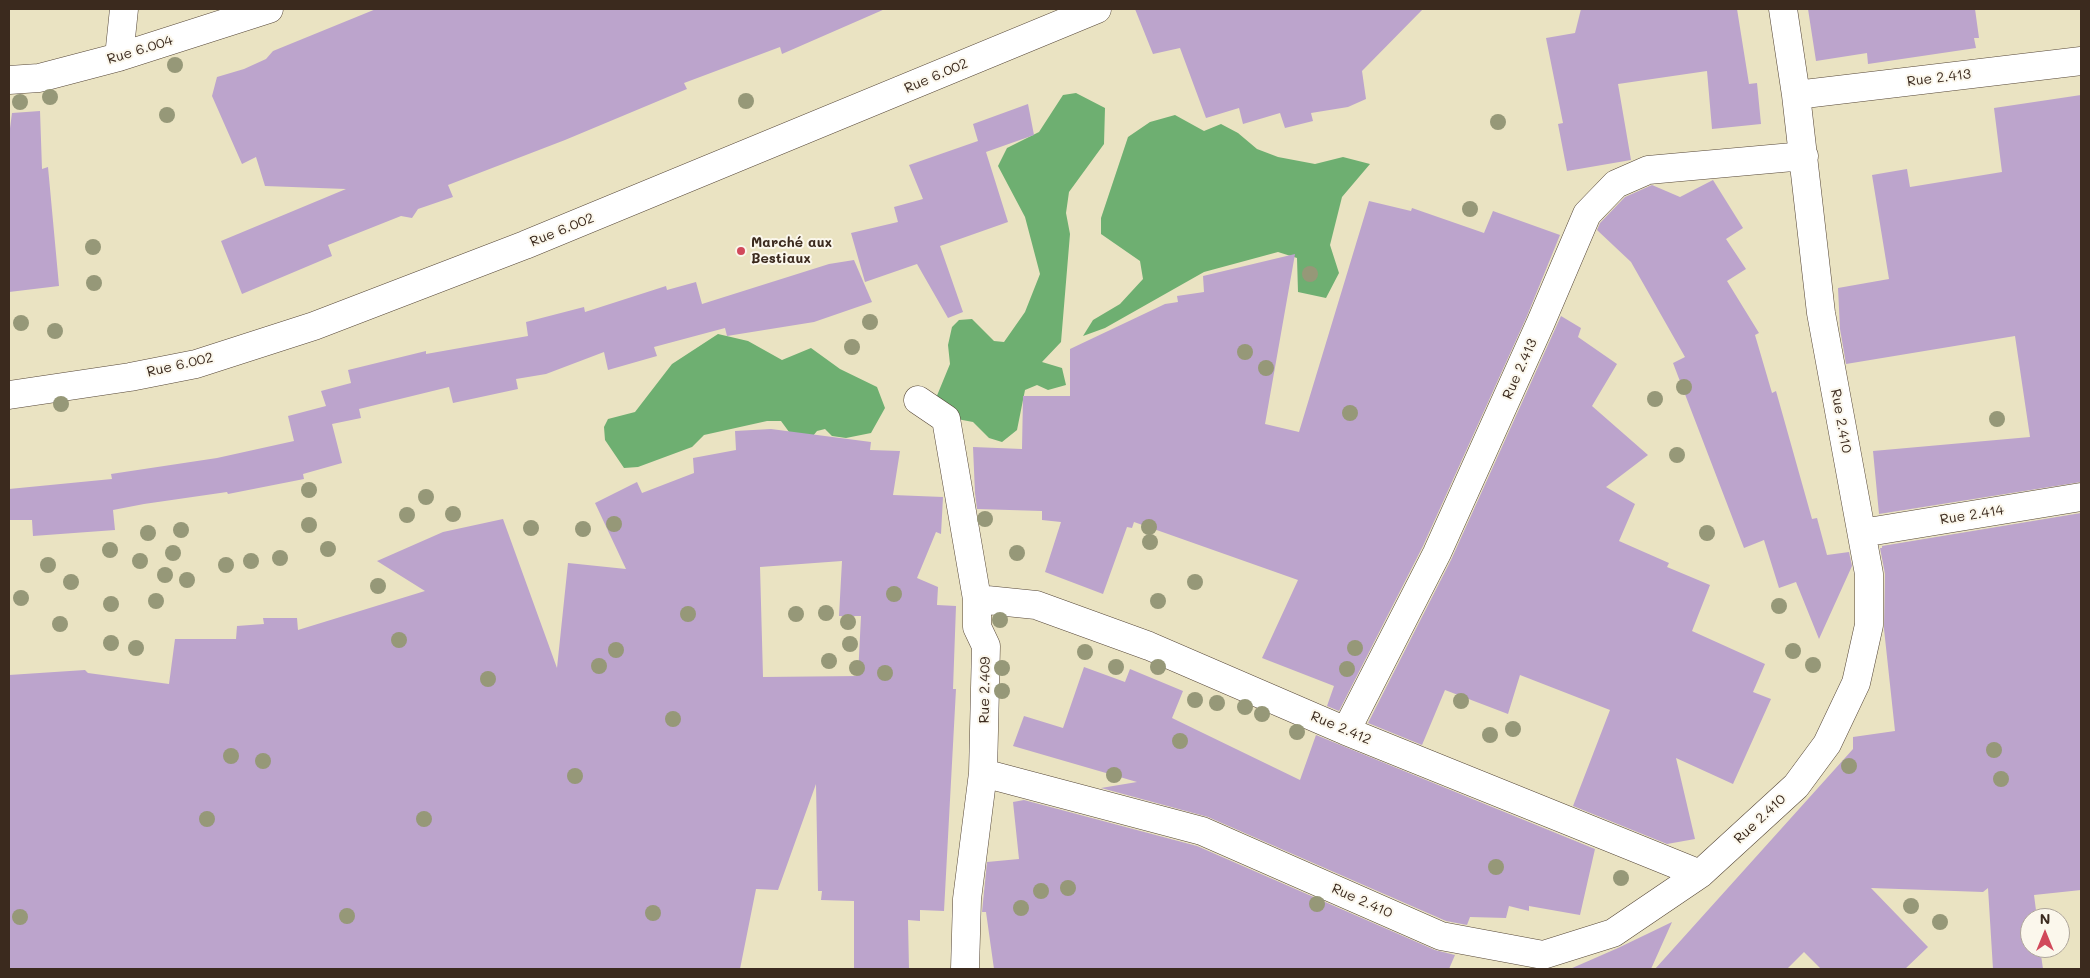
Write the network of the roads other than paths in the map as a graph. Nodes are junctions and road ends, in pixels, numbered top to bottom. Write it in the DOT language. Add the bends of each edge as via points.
graph roads {
  1 [pos="124,9"];
  2 [pos="268,9"];
  3 [pos="1097,9"];
  4 [pos="1783,9"];
  5 [pos="119,57"];
  6 [pos="2081,61"];
  7 [pos="9,80"];
  8 [pos="1796,95"];
  9 [pos="1804,156"];
  10 [pos="9,395"];
  11 [pos="918,400"];
  12 [pos="2081,497"];
  13 [pos="1862,533"];
  14 [pos="977,599"];
  15 [pos="1346,731"];
  16 [pos="983,773"];
  17 [pos="1700,874"];
  18 [pos="965,969"];
  1 -- 5 [label="street"];
  2 -- 5 [label="street, Rue 6.004"];
  3 -- 10 [label="street, Rue 6.002" via="525,245 314,326 196,364"];
  4 -- 8 [label="street, Rue 2.410"];
  5 -- 7 [label="street, Rue 6.004" via="39,78"];
  6 -- 8 [label="street, Rue 2.413"];
  8 -- 9 [label="street, Rue 2.410"];
  9 -- 13 [label="street, Rue 2.410" via="1821,313"];
  9 -- 15 [label="street, Rue 2.413" via="1648,170 1616,184 1587,214 1437,553"];
  11 -- 14 [label="street, Rue 2.409" via="946,419"];
  12 -- 13 [label="street, Rue 2.414"];
  13 -- 17 [label="street, Rue 2.410" via="1869,574 1869,625 1856,683 1826,744 1796,786"];
  14 -- 15 [label="street, Rue 2.412" via="1036,605 1149,646"];
  14 -- 16 [label="street, Rue 2.409" via="977,628 986,646"];
  15 -- 17 [label="street, Rue 2.412"];
  16 -- 17 [label="street, Rue 2.410" via="1202,831 1441,936 1542,955 1613,933"];
  16 -- 18 [label="street, Rue 2.409" via="967,899"];
}
